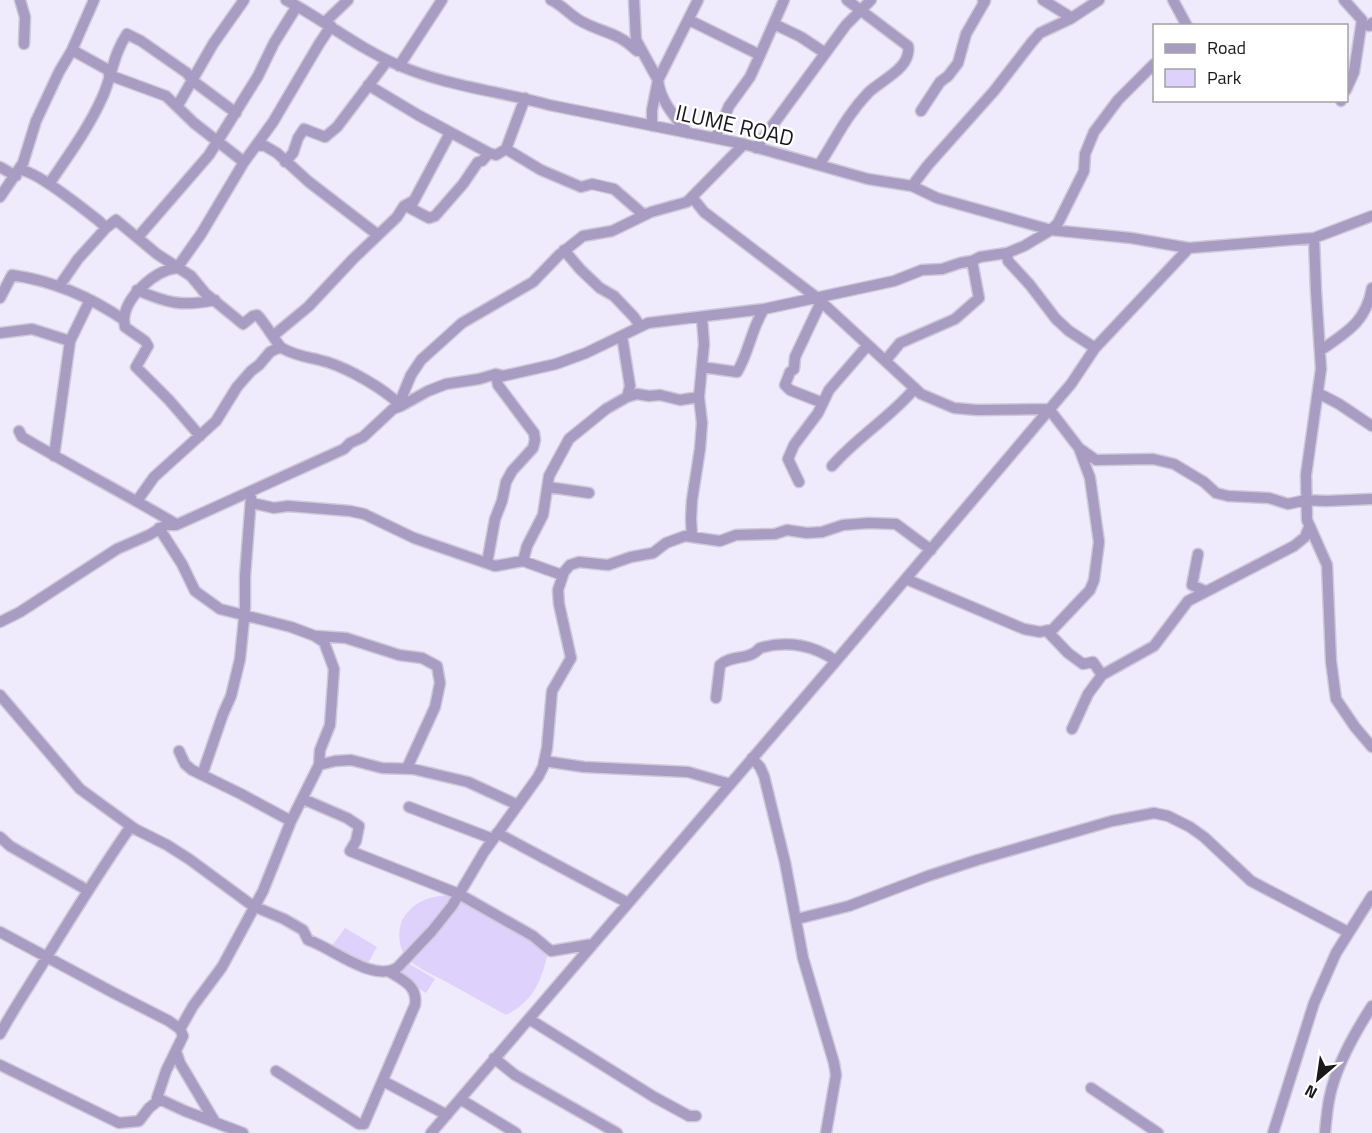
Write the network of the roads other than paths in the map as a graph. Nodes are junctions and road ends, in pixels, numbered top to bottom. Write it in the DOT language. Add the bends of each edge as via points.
graph roads {
  1 [pos="20,0"];
  2 [pos="94,0"];
  3 [pos="244,0"];
  4 [pos="286,0"];
  5 [pos="348,0"];
  6 [pos="442,0"];
  7 [pos="551,0"];
  8 [pos="634,0"];
  9 [pos="698,0"];
  10 [pos="783,0"];
  11 [pos="847,0"];
  12 [pos="871,0"];
  13 [pos="983,0"];
  14 [pos="1043,0"];
  15 [pos="1099,0"];
  16 [pos="1173,0"];
  17 [pos="1344,0"];
  18 [pos="297,6"];
  19 [pos="861,12"];
  20 [pos="1072,18"];
  21 [pos="689,20"];
  22 [pos="328,24"];
  23 [pos="774,24"];
  24 [pos="1186,24"];
  25 [pos="1369,24"];
  26 [pos="24,44"];
  27 [pos="72,50"];
  28 [pos="825,53"];
  29 [pos="760,55"];
  30 [pos="387,60"];
  31 [pos="648,61"];
  32 [pos="399,66"];
  33 [pos="1153,66"];
  34 [pos="110,73"];
  35 [pos="658,80"];
  36 [pos="193,81"];
  37 [pos="368,85"];
  38 [pos="1348,87"];
  39 [pos="525,98"];
  40 [pos="178,105"];
  41 [pos="921,111"];
  42 [pos="236,112"];
  43 [pos="652,126"];
  44 [pos="450,133"];
  45 [pos="688,133"];
  46 [pos="716,137"];
  47 [pos="218,142"];
  48 [pos="744,144"];
  49 [pos="257,145"];
  50 [pos="756,148"];
  51 [pos="506,149"];
  52 [pos="489,153"];
  53 [pos="244,162"];
  54 [pos="285,162"];
  55 [pos="819,165"];
  56 [pos="0,167"];
  57 [pos="17,173"];
  58 [pos="49,184"];
  59 [pos="912,186"];
  60 [pos="692,196"];
  61 [pos="0,197"];
  62 [pos="410,208"];
  63 [pos="644,214"];
  64 [pos="1372,216"];
  65 [pos="106,228"];
  66 [pos="1051,230"];
  67 [pos="378,235"];
  68 [pos="138,237"];
  69 [pos="1314,238"];
  70 [pos="1189,248"];
  71 [pos="564,250"];
  72 [pos="1007,253"];
  73 [pos="972,261"];
  74 [pos="177,268"];
  75 [pos="60,285"];
  76 [pos="1372,288"];
  77 [pos="137,290"];
  78 [pos="0,298"];
  79 [pos="818,299"];
  80 [pos="90,300"];
  81 [pos="215,300"];
  82 [pos="764,309"];
  83 [pos="702,318"];
  84 [pos="124,320"];
  85 [pos="640,326"];
  86 [pos="0,333"];
  87 [pos="274,335"];
  88 [pos="622,336"];
  89 [pos="70,341"];
  90 [pos="868,345"];
  91 [pos="280,347"];
  92 [pos="1095,348"];
  93 [pos="1321,350"];
  94 [pos="886,360"];
  95 [pos="702,367"];
  96 [pos="496,374"];
  97 [pos="915,388"];
  98 [pos="1318,393"];
  99 [pos="627,397"];
  100 [pos="699,397"];
  101 [pos="823,403"];
  102 [pos="400,405"];
  103 [pos="1049,409"];
  104 [pos="1372,426"];
  105 [pos="19,431"];
  106 [pos="200,436"];
  107 [pos="1079,448"];
  108 [pos="54,456"];
  109 [pos="832,466"];
  110 [pos="799,482"];
  111 [pos="548,487"];
  112 [pos="251,492"];
  113 [pos="589,493"];
  114 [pos="1372,499"];
  115 [pos="1305,500"];
  116 [pos="137,501"];
  117 [pos="252,503"];
  118 [pos="176,525"];
  119 [pos="1309,527"];
  120 [pos="159,528"];
  121 [pos="692,536"];
  122 [pos="931,550"];
  123 [pos="1198,554"];
  124 [pos="523,561"];
  125 [pos="487,563"];
  126 [pos="562,574"];
  127 [pos="906,579"];
  128 [pos="1205,591"];
  129 [pos="245,616"];
  130 [pos="0,622"];
  131 [pos="1047,631"];
  132 [pos="315,636"];
  133 [pos="836,661"];
  134 [pos="1102,675"];
  135 [pos="0,696"];
  136 [pos="716,698"];
  137 [pos="1072,729"];
  138 [pos="1372,747"];
  139 [pos="179,751"];
  140 [pos="752,758"];
  141 [pos="544,761"];
  142 [pos="319,765"];
  143 [pos="407,768"];
  144 [pos="202,775"];
  145 [pos="730,784"];
  146 [pos="303,799"];
  147 [pos="518,805"];
  148 [pos="409,807"];
  149 [pos="291,821"];
  150 [pos="131,826"];
  151 [pos="495,836"];
  152 [pos="0,837"];
  153 [pos="87,890"];
  154 [pos="459,894"];
  155 [pos="1372,896"];
  156 [pos="628,903"];
  157 [pos="253,906"];
  158 [pos="797,919"];
  159 [pos="0,932"];
  160 [pos="1348,932"];
  161 [pos="593,944"];
  162 [pos="47,957"];
  163 [pos="388,971"];
  164 [pos="1372,1006"];
  165 [pos="529,1019"];
  166 [pos="180,1029"];
  167 [pos="0,1034"];
  168 [pos="176,1051"];
  169 [pos="494,1058"];
  170 [pos="0,1065"];
  171 [pos="276,1071"];
  172 [pos="383,1081"];
  173 [pos="1091,1088"];
  174 [pos="460,1099"];
  175 [pos="159,1100"];
  176 [pos="447,1115"];
  177 [pos="696,1116"];
  178 [pos="215,1122"];
  179 [pos="243,1133"];
  180 [pos="431,1133"];
  181 [pos="516,1133"];
  182 [pos="617,1133"];
  183 [pos="826,1133"];
  184 [pos="1158,1133"];
  185 [pos="1273,1133"];
  186 [pos="1324,1133"];
  1 -- 26 [label="street" via="26,17"];
  2 -- 27 [label="street"];
  3 -- 36 [label="street"];
  4 -- 18 [label="street, ILUME ROAD"];
  5 -- 22 [label="street"];
  6 -- 32 [label="street"];
  7 -- 31 [label="street" via="578,20 627,41"];
  8 -- 31 [label="street" via="636,40"];
  9 -- 21 [label="street"];
  10 -- 23 [label="street"];
  11 -- 19 [label="street"];
  12 -- 19 [label="street"];
  13 -- 41 [label="street" via="986,1 966,34 958,63 939,82"];
  14 -- 20 [label="street"];
  15 -- 20 [label="street"];
  16 -- 24 [label="street"];
  17 -- 25 [label="street"];
  18 -- 22 [label="street, ILUME ROAD"];
  18 -- 42 [label="street"];
  19 -- 28 [label="street"];
  19 -- 55 [label="street" via="908,46 908,53 900,66 852,110"];
  20 -- 59 [label="street" via="1040,33"];
  21 -- 29 [label="street"];
  21 -- 35 [label="street"];
  22 -- 30 [label="street, ILUME ROAD"];
  22 -- 49 [label="street"];
  23 -- 28 [label="street"];
  23 -- 29 [label="street"];
  25 -- 38 [label="street"];
  27 -- 34 [label="street"];
  27 -- 57 [label="street" via="41,110"];
  28 -- 50 [label="street"];
  29 -- 46 [label="street"];
  30 -- 32 [label="street, ILUME ROAD"];
  30 -- 37 [label="street"];
  31 -- 35 [label="street"];
  32 -- 39 [label="street, ILUME ROAD" via="454,84"];
  33 -- 66 [label="street" via="1094,132 1085,154 1084,171"];
  34 -- 36 [label="street" via="125,35 130,34"];
  34 -- 40 [label="street" via="166,96"];
  34 -- 58 [label="street" via="89,126"];
  35 -- 43 [label="street" via="651,110"];
  35 -- 45 [label="street" via="667,105"];
  36 -- 40 [label="street"];
  36 -- 42 [label="street"];
  37 -- 44 [label="street"];
  37 -- 54 [label="street" via="326,136 302,131"];
  39 -- 43 [label="street, ILUME ROAD"];
  39 -- 51 [label="street"];
  40 -- 47 [label="street"];
  42 -- 47 [label="street"];
  43 -- 45 [label="street, ILUME ROAD"];
  44 -- 52 [label="street"];
  44 -- 62 [label="street"];
  45 -- 46 [label="street, ILUME ROAD"];
  46 -- 48 [label="street, ILUME ROAD"];
  47 -- 53 [label="street"];
  47 -- 68 [label="street"];
  48 -- 50 [label="street, ILUME ROAD"];
  48 -- 60 [label="street"];
  49 -- 53 [label="street"];
  49 -- 54 [label="street" via="277,153"];
  50 -- 55 [label="street, ILUME ROAD"];
  51 -- 52 [label="street" via="496,155"];
  51 -- 63 [label="street" via="541,170 581,186 602,184 614,189"];
  52 -- 62 [label="street" via="435,216 429,218"];
  53 -- 74 [label="street"];
  54 -- 67 [label="street"];
  55 -- 59 [label="street, ILUME ROAD" via="868,180"];
  56 -- 57 [label="street"];
  57 -- 58 [label="street" via="26,170"];
  57 -- 61 [label="street"];
  58 -- 65 [label="street"];
  59 -- 66 [label="street, ILUME ROAD" via="937,198"];
  60 -- 63 [label="street" via="687,202"];
  60 -- 79 [label="street" via="704,212"];
  62 -- 67 [label="street" via="412,201"];
  63 -- 71 [label="street" via="612,231 583,236"];
  64 -- 69 [label="street, ILUME ROAD"];
  65 -- 68 [label="street" via="116,220"];
  65 -- 75 [label="street"];
  66 -- 70 [label="street, ILUME ROAD"];
  66 -- 72 [label="street"];
  67 -- 87 [label="street" via="308,307"];
  68 -- 74 [label="street"];
  69 -- 70 [label="street, ILUME ROAD"];
  69 -- 93 [label="street"];
  70 -- 92 [label="street"];
  71 -- 85 [label="street"];
  71 -- 102 [label="street" via="533,282 473,315 421,360"];
  72 -- 73 [label="street"];
  72 -- 92 [label="street" via="1008,261 1056,319"];
  73 -- 79 [label="street" via="922,270 894,281"];
  73 -- 94 [label="street" via="979,298 955,319 900,343"];
  74 -- 77 [label="street" via="167,269"];
  74 -- 81 [label="street"];
  75 -- 78 [label="street" via="12,276"];
  75 -- 80 [label="street"];
  76 -- 93 [label="street" via="1368,305 1352,329"];
  77 -- 81 [label="street" via="179,304"];
  77 -- 84 [label="street"];
  79 -- 82 [label="street"];
  79 -- 90 [label="street"];
  79 -- 101 [label="street" via="785,385"];
  80 -- 84 [label="street"];
  80 -- 89 [label="street"];
  81 -- 87 [label="street" via="243,324 257,315"];
  82 -- 83 [label="street"];
  82 -- 95 [label="street" via="737,372"];
  83 -- 85 [label="street"];
  83 -- 95 [label="street"];
  84 -- 106 [label="street" via="125,327 148,346 136,367"];
  85 -- 88 [label="street"];
  86 -- 89 [label="street" via="32,328"];
  87 -- 91 [label="street"];
  88 -- 96 [label="street" via="556,364 503,376"];
  88 -- 99 [label="street" via="630,386"];
  89 -- 108 [label="street"];
  90 -- 94 [label="street"];
  90 -- 101 [label="street" via="838,377"];
  91 -- 102 [label="street" via="300,357 342,368 388,392"];
  91 -- 106 [label="street" via="251,370 216,421"];
  92 -- 103 [label="street"];
  93 -- 98 [label="street"];
  94 -- 97 [label="street"];
  95 -- 100 [label="street"];
  96 -- 102 [label="street" via="446,384"];
  96 -- 125 [label="street" via="498,385 534,433 535,440 506,482"];
  97 -- 103 [label="street" via="954,408"];
  97 -- 109 [label="street"];
  98 -- 104 [label="street"];
  98 -- 115 [label="street"];
  99 -- 100 [label="street"];
  99 -- 111 [label="street" via="569,439 549,476"];
  100 -- 121 [label="street" via="702,423 692,500"];
  101 -- 110 [label="street" via="789,455"];
  102 -- 112 [label="street" via="344,449"];
  103 -- 107 [label="street"];
  103 -- 122 [label="street"];
  105 -- 108 [label="street" via="22,437"];
  106 -- 116 [label="street" via="154,477"];
  107 -- 115 [label="street" via="1096,460 1153,459 1174,464 1221,495 1269,498 1288,504"];
  107 -- 131 [label="street" via="1090,478 1099,532 1094,580 1086,595"];
  108 -- 116 [label="street"];
  111 -- 113 [label="street"];
  111 -- 124 [label="street" via="543,515 526,546"];
  112 -- 117 [label="street"];
  112 -- 118 [label="street"];
  114 -- 115 [label="street"];
  115 -- 119 [label="street"];
  116 -- 118 [label="street"];
  117 -- 125 [label="street" via="364,514 414,538"];
  117 -- 129 [label="street"];
  118 -- 120 [label="street"];
  119 -- 128 [label="street" via="1305,537 1294,546"];
  119 -- 138 [label="street" via="1327,565 1336,699"];
  120 -- 129 [label="street" via="195,591 220,609"];
  120 -- 130 [label="street" via="99,558"];
  121 -- 122 [label="street" via="720,541 736,535 787,530 807,533 843,525 883,523 896,524"];
  121 -- 126 [label="street" via="666,543 653,553 608,565 579,562"];
  122 -- 127 [label="street"];
  123 -- 128 [label="street" via="1192,585"];
  124 -- 125 [label="street" via="495,566"];
  124 -- 126 [label="street"];
  126 -- 141 [label="street" via="558,597 572,658 550,699"];
  127 -- 131 [label="street" via="1024,629"];
  127 -- 133 [label="street"];
  128 -- 134 [label="street" via="1180,610 1154,646"];
  129 -- 132 [label="street"];
  129 -- 144 [label="street" via="231,696"];
  131 -- 134 [label="street" via="1083,664 1093,662"];
  132 -- 142 [label="street" via="324,642 334,669 330,725 320,750"];
  132 -- 143 [label="street" via="346,638 422,658 436,666 440,683 435,707"];
  133 -- 136 [label="street" via="819,650 790,644 760,648 754,655 723,661"];
  133 -- 140 [label="street"];
  134 -- 137 [label="street" via="1088,694"];
  135 -- 150 [label="street" via="80,789"];
  139 -- 144 [label="street" via="187,767"];
  140 -- 145 [label="street"];
  140 -- 158 [label="street" via="764,776"];
  141 -- 145 [label="street" via="688,772"];
  141 -- 147 [label="street"];
  142 -- 143 [label="street" via="351,760 382,768"];
  142 -- 146 [label="street"];
  143 -- 147 [label="street" via="468,782"];
  144 -- 149 [label="street"];
  145 -- 156 [label="street"];
  146 -- 149 [label="street"];
  146 -- 154 [label="street" via="359,826 350,851"];
  147 -- 151 [label="street"];
  148 -- 151 [label="street"];
  149 -- 157 [label="street" via="263,891"];
  150 -- 153 [label="street"];
  150 -- 157 [label="street" via="189,859"];
  151 -- 154 [label="street"];
  151 -- 156 [label="street"];
  152 -- 153 [label="street"];
  153 -- 162 [label="street"];
  154 -- 161 [label="street" via="533,936 551,951"];
  154 -- 163 [label="street" via="425,938 398,967"];
  155 -- 160 [label="street"];
  156 -- 161 [label="street"];
  157 -- 163 [label="street" via="303,930 308,940 328,951 373,970"];
  157 -- 166 [label="street" via="222,967"];
  158 -- 160 [label="street" via="849,906 977,860 1112,821 1154,813 1190,827 1251,880"];
  158 -- 183 [label="street" via="803,958 836,1075"];
  159 -- 162 [label="street"];
  160 -- 185 [label="street" via="1314,1003"];
  161 -- 165 [label="street"];
  162 -- 166 [label="street"];
  162 -- 167 [label="street"];
  163 -- 172 [label="street" via="413,988 416,996"];
  164 -- 186 [label="street" via="1336,1078"];
  165 -- 169 [label="street"];
  165 -- 177 [label="street" via="654,1097"];
  166 -- 168 [label="street" via="183,1036"];
  168 -- 175 [label="street" via="158,1092"];
  168 -- 178 [label="street"];
  169 -- 174 [label="street"];
  169 -- 182 [label="street" via="515,1075"];
  170 -- 175 [label="street" via="119,1123 139,1121"];
  171 -- 172 [label="street" via="362,1125"];
  172 -- 176 [label="street"];
  173 -- 184 [label="street"];
  174 -- 176 [label="street"];
  174 -- 181 [label="street"];
  175 -- 178 [label="street"];
  176 -- 180 [label="street"];
  178 -- 179 [label="street"];
}
